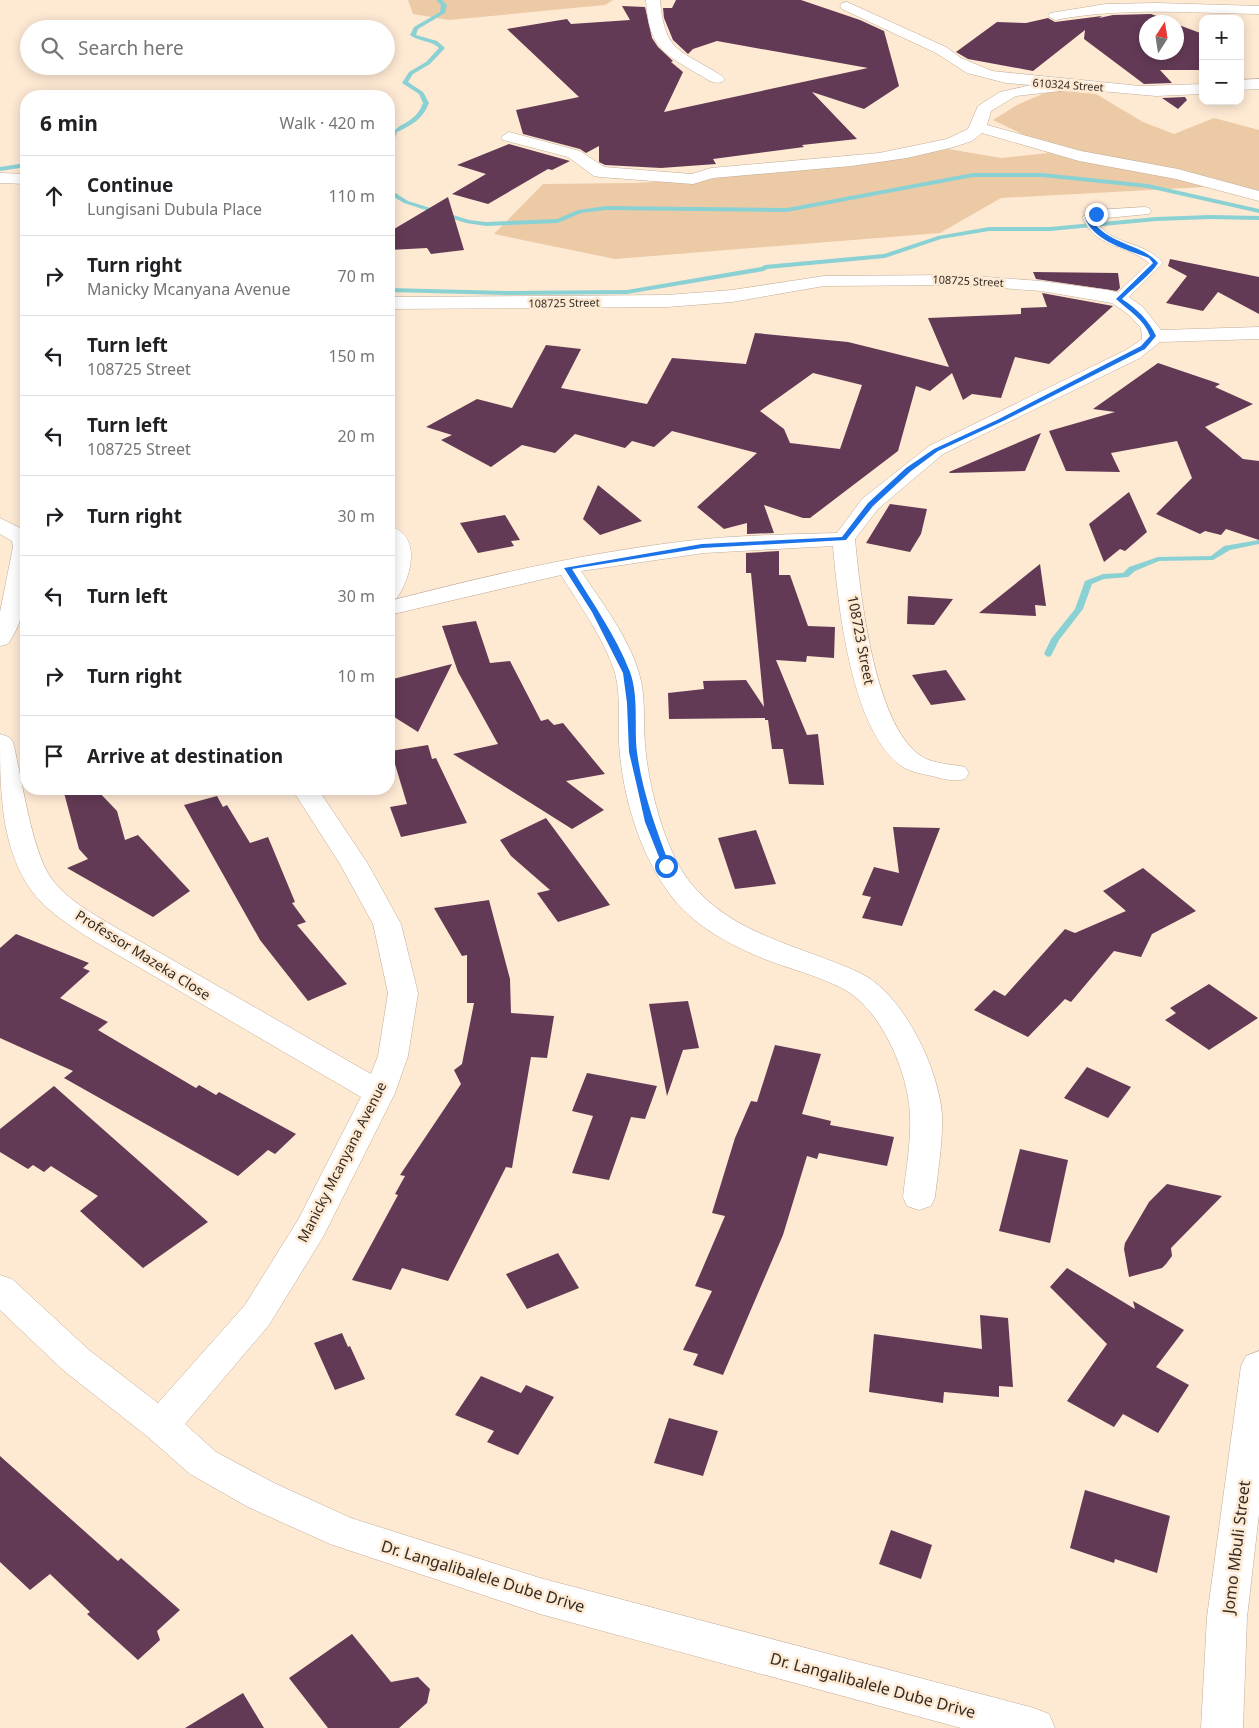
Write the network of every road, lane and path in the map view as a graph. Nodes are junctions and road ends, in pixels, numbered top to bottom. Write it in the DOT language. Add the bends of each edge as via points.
graph roads {
  1 [pos="653,0"];
  2 [pos="847,6"];
  3 [pos="1114,7"];
  4 [pos="1259,10"];
  5 [pos="1055,16"];
  6 [pos="1112,24"];
  7 [pos="717,79"];
  8 [pos="1078,84"];
  9 [pos="1259,84"];
  10 [pos="1244,85"];
  11 [pos="1199,89"];
  12 [pos="978,127"];
  13 [pos="509,137"];
  14 [pos="0,178"];
  15 [pos="20,179"];
  16 [pos="1259,196"];
  17 [pos="1145,212"];
  18 [pos="1119,299"];
  19 [pos="395,303"];
  20 [pos="1259,333"];
  21 [pos="1153,336"];
  22 [pos="0,525"];
  23 [pos="20,537"];
  24 [pos="395,538"];
  25 [pos="844,539"];
  26 [pos="568,568"];
  27 [pos="20,574"];
  28 [pos="395,581"];
  29 [pos="395,606"];
  30 [pos="0,639"];
  31 [pos="0,742"];
  32 [pos="956,773"];
  33 [pos="309,795"];
  34 [pos="379,1093"];
  35 [pos="919,1197"];
  36 [pos="0,1289"];
  37 [pos="1259,1366"];
  38 [pos="161,1426"];
  39 [pos="1034,1728"];
  40 [pos="1222,1728"];
  1 -- 7 [label="street" via="656,26 665,44 679,58"];
  2 -- 8 [label="street, 610324 Street" via="941,50 961,65 986,74 1025,82"];
  3 -- 4 [label="street" via="1152,3"];
  3 -- 5 [label="street"];
  3 -- 6 [label="street" via="1107,17"];
  8 -- 11 [label="street, 610324 Street" via="1155,92"];
  8 -- 12 [label="street" via="1005,95 983,109"];
  9 -- 10 [label="street"];
  12 -- 13 [label="street" via="972,135 958,141 910,153 711,173 693,179 600,172 574,154"];
  12 -- 16 [label="street" via="1079,156 1178,174"];
  14 -- 15 [label="street"];
  17 -- 18 [label="lane" via="1088,217 1097,232 1150,257 1156,263"];
  18 -- 19 [label="street, 108725 Street" via="1041,286 959,280 875,279 816,282 695,300"];
  18 -- 21 [label="street, 108725 Street" via="1143,318"];
  20 -- 21 [label="street"];
  21 -- 25 [label="street" via="1133,354 928,455 870,504"];
  22 -- 23 [label="street"];
  24 -- 28 [label="street" via="400,560"];
  25 -- 26 [label="street" via="702,546"];
  25 -- 32 [label="street, 108723 Street" via="864,668 882,724 910,760"];
  26 -- 29 [label="street" via="487,583"];
  26 -- 35 [label="street" via="627,673 633,752 649,822 666,866 682,890 725,930 861,986 900,1034 916,1067 925,1104"];
  27 -- 30 [label="street" via="8,625"];
  31 -- 34 [label="street, Professor Mazeka Close" via="28,857 40,882 57,901 224,1005"];
  33 -- 34 [label="street, Manicky Mcanyana Avenue" via="354,864 387,924 403,994 393,1056"];
  34 -- 38 [label="street, Manicky Mcanyana Avenue" via="311,1228 257,1314"];
  36 -- 38 [label="street, Dr. Langalibalele Dube Drive" via="76,1360"];
  37 -- 40 [label="street, Jomo Mbuli Street" via="1227,1617"];
  38 -- 39 [label="street, Dr. Langalibalele Dube Drive" via="203,1462 260,1495 343,1532 540,1596"];
}
